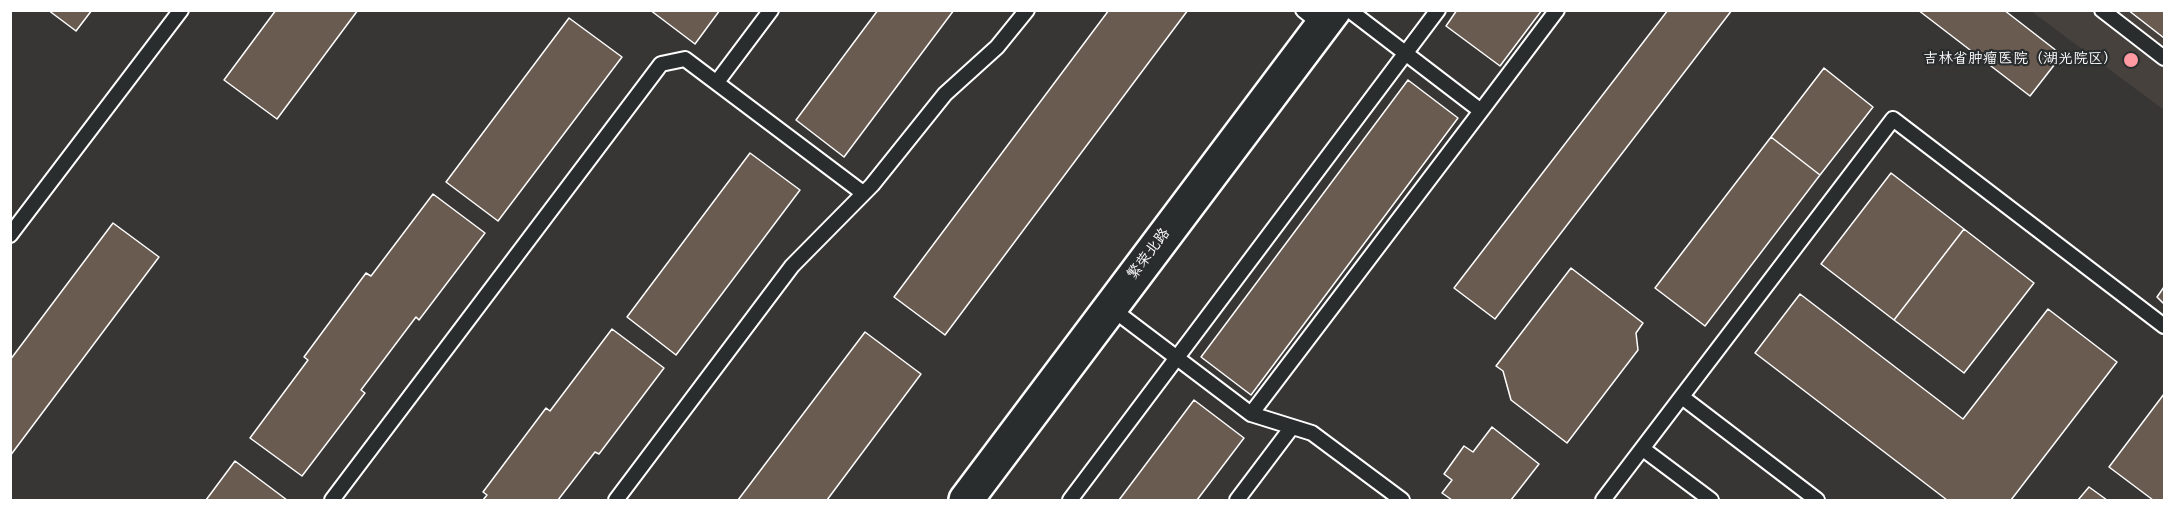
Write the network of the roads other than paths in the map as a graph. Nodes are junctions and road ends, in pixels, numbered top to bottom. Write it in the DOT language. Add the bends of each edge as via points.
graph roads {
  1 [pos="181,10"];
  2 [pos="771,10"];
  3 [pos="1027,10"];
  4 [pos="1438,10"];
  5 [pos="1557,10"];
  6 [pos="2102,10"];
  7 [pos="1327,14"];
  8 [pos="1406,54"];
  9 [pos="2164,58"];
  10 [pos="717,82"];
  11 [pos="1481,111"];
  12 [pos="863,193"];
  13 [pos="10,235"];
  14 [pos="1111,308"];
  15 [pos="2164,326"];
  16 [pos="1177,358"];
  17 [pos="1682,397"];
  18 [pos="1251,414"];
  19 [pos="1292,427"];
  20 [pos="1643,449"];
  21 [pos="332,501"];
  22 [pos="616,501"];
  23 [pos="966,501"];
  24 [pos="1070,501"];
  25 [pos="1237,501"];
  26 [pos="1402,501"];
  27 [pos="1603,501"];
  28 [pos="1711,501"];
  29 [pos="1817,501"];
  1 -- 13 [label="lane"];
  2 -- 10 [label="lane"];
  3 -- 12 [label="lane" via="997,46 945,94"];
  4 -- 8 [label="lane"];
  5 -- 11 [label="lane"];
  6 -- 9 [label="lane"];
  7 -- 8 [label="lane"];
  7 -- 14 [label="street, 繁荣北路"];
  8 -- 11 [label="lane"];
  8 -- 16 [label="lane"];
  10 -- 12 [label="lane"];
  10 -- 21 [label="lane" via="685,59 661,64"];
  11 -- 18 [label="lane"];
  12 -- 22 [label="lane" via="792,266"];
  14 -- 16 [label="lane"];
  14 -- 23 [label="street, 繁荣北路"];
  15 -- 17 [label="lane" via="1893,119"];
  16 -- 18 [label="lane"];
  16 -- 24 [label="lane"];
  17 -- 20 [label="lane"];
  17 -- 29 [label="lane"];
  18 -- 19 [label="lane"];
  19 -- 25 [label="lane"];
  19 -- 26 [label="lane" via="1312,434"];
  20 -- 27 [label="lane"];
  20 -- 28 [label="lane"];
}
